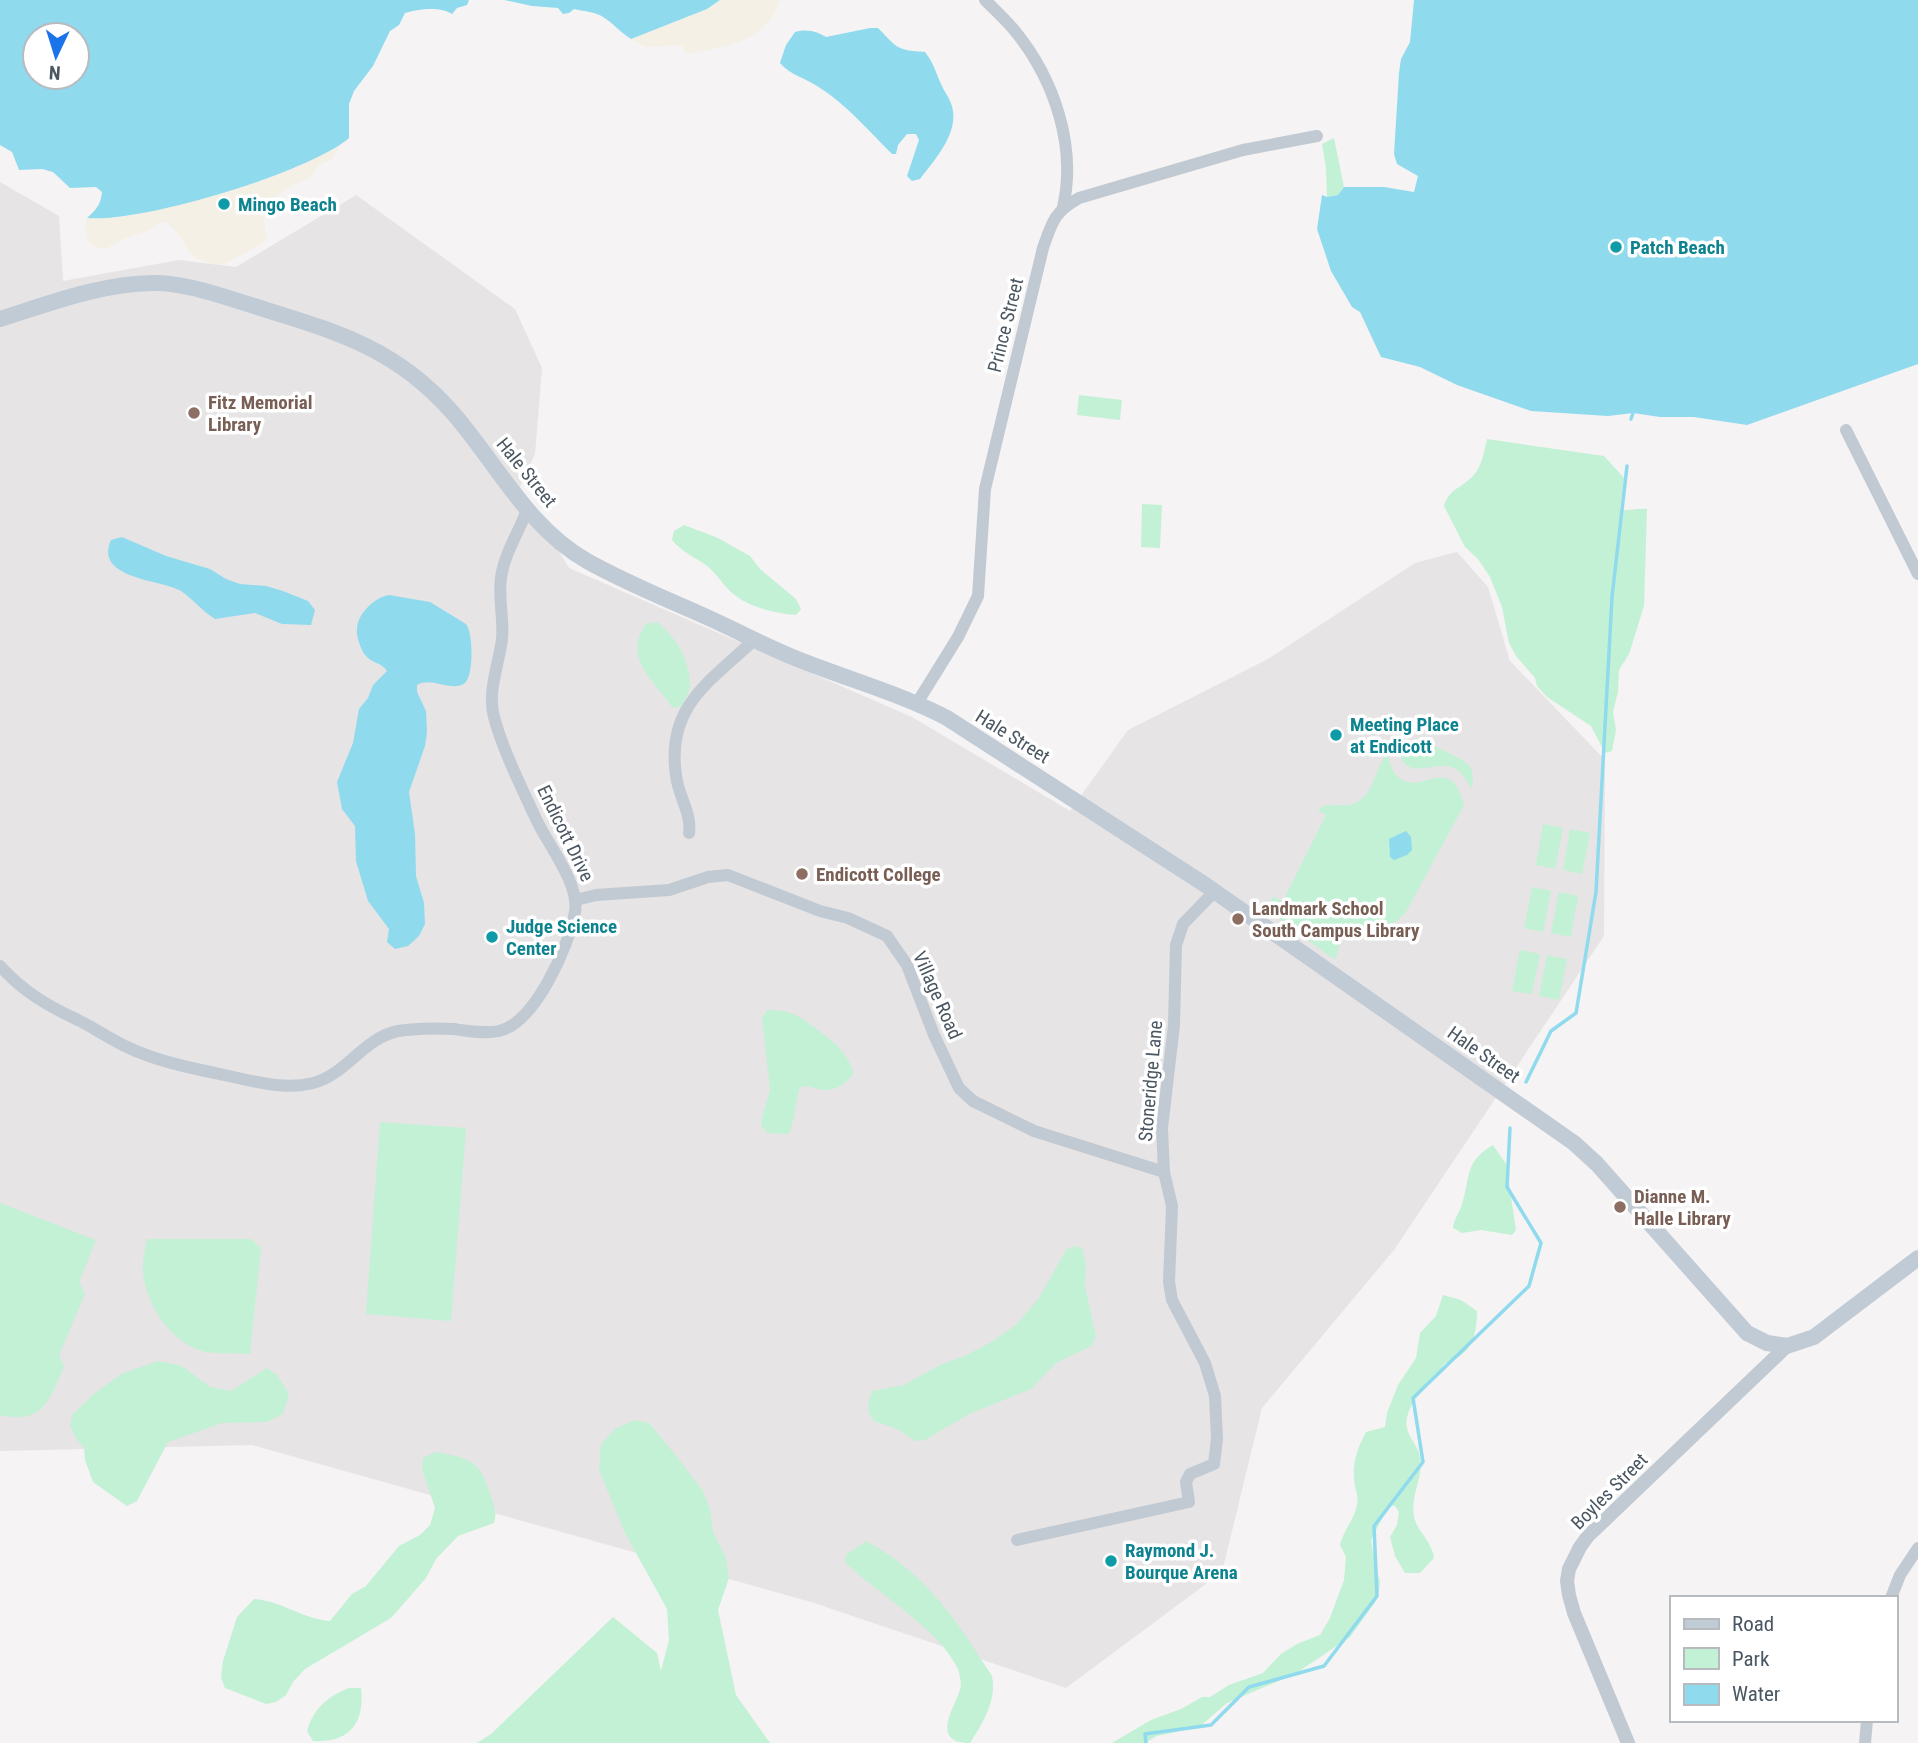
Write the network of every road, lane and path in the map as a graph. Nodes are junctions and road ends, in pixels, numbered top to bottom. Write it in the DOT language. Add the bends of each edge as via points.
graph roads {
  1 [pos="985,0"];
  2 [pos="1317,136"];
  3 [pos="1063,207"];
  4 [pos="0,319"];
  5 [pos="1846,430"];
  6 [pos="527,510"];
  7 [pos="1918,574"];
  8 [pos="753,641"];
  9 [pos="917,703"];
  10 [pos="688,833"];
  11 [pos="1214,892"];
  12 [pos="576,900"];
  13 [pos="0,966"];
  14 [pos="1164,1172"];
  15 [pos="1918,1258"];
  16 [pos="1787,1346"];
  17 [pos="1017,1540"];
  18 [pos="1918,1548"];
  19 [pos="1892,1596"];
  20 [pos="1867,1722"];
  21 [pos="1629,1743"];
  22 [pos="1865,1743"];
  1 -- 3 [label="street" via="1016,32 1055,102 1067,153"];
  2 -- 3 [label="street" via="1232,153 1079,198"];
  3 -- 9 [label="street, Prince Street" via="1043,248 987,480 978,596"];
  4 -- 6 [label="main road, Hale Street" via="66,297 156,283 191,287 355,339 415,374 434,392"];
  5 -- 7 [label="street"];
  6 -- 8 [label="main road, Hale Street" via="586,561"];
  6 -- 12 [label="street, Endicott Drive" via="501,578 502,638 492,709 537,821"];
  8 -- 9 [label="main road, Hale Street"];
  8 -- 10 [label="street" via="698,692 676,729 675,775 691,820"];
  9 -- 11 [label="main road, Hale Street"];
  11 -- 14 [label="street, Stoneridge Lane" via="1183,924 1176,946 1174,1025 1162,1128"];
  11 -- 16 [label="main road, Hale Street" via="1574,1143 1747,1333"];
  12 -- 13 [label="street, Endicott Drive" via="571,928 555,966 534,1004 510,1027 497,1032 397,1031 370,1042 316,1083 303,1085 264,1084 129,1048 53,1010"];
  12 -- 14 [label="street, Village Road" via="669,890 728,875 887,936 907,965 959,1088 973,1101 1034,1131"];
  14 -- 17 [label="street, Stoneridge Lane" via="1172,1206 1172,1300 1205,1363 1215,1396 1214,1464 1189,1474 1185,1482 1189,1502"];
  15 -- 16 [label="main road" via="1814,1337"];
  16 -- 21 [label="street, Boyles Street" via="1588,1536 1569,1569 1574,1613"];
  18 -- 19 [label="street"];
  20 -- 22 [label="street"];
}
